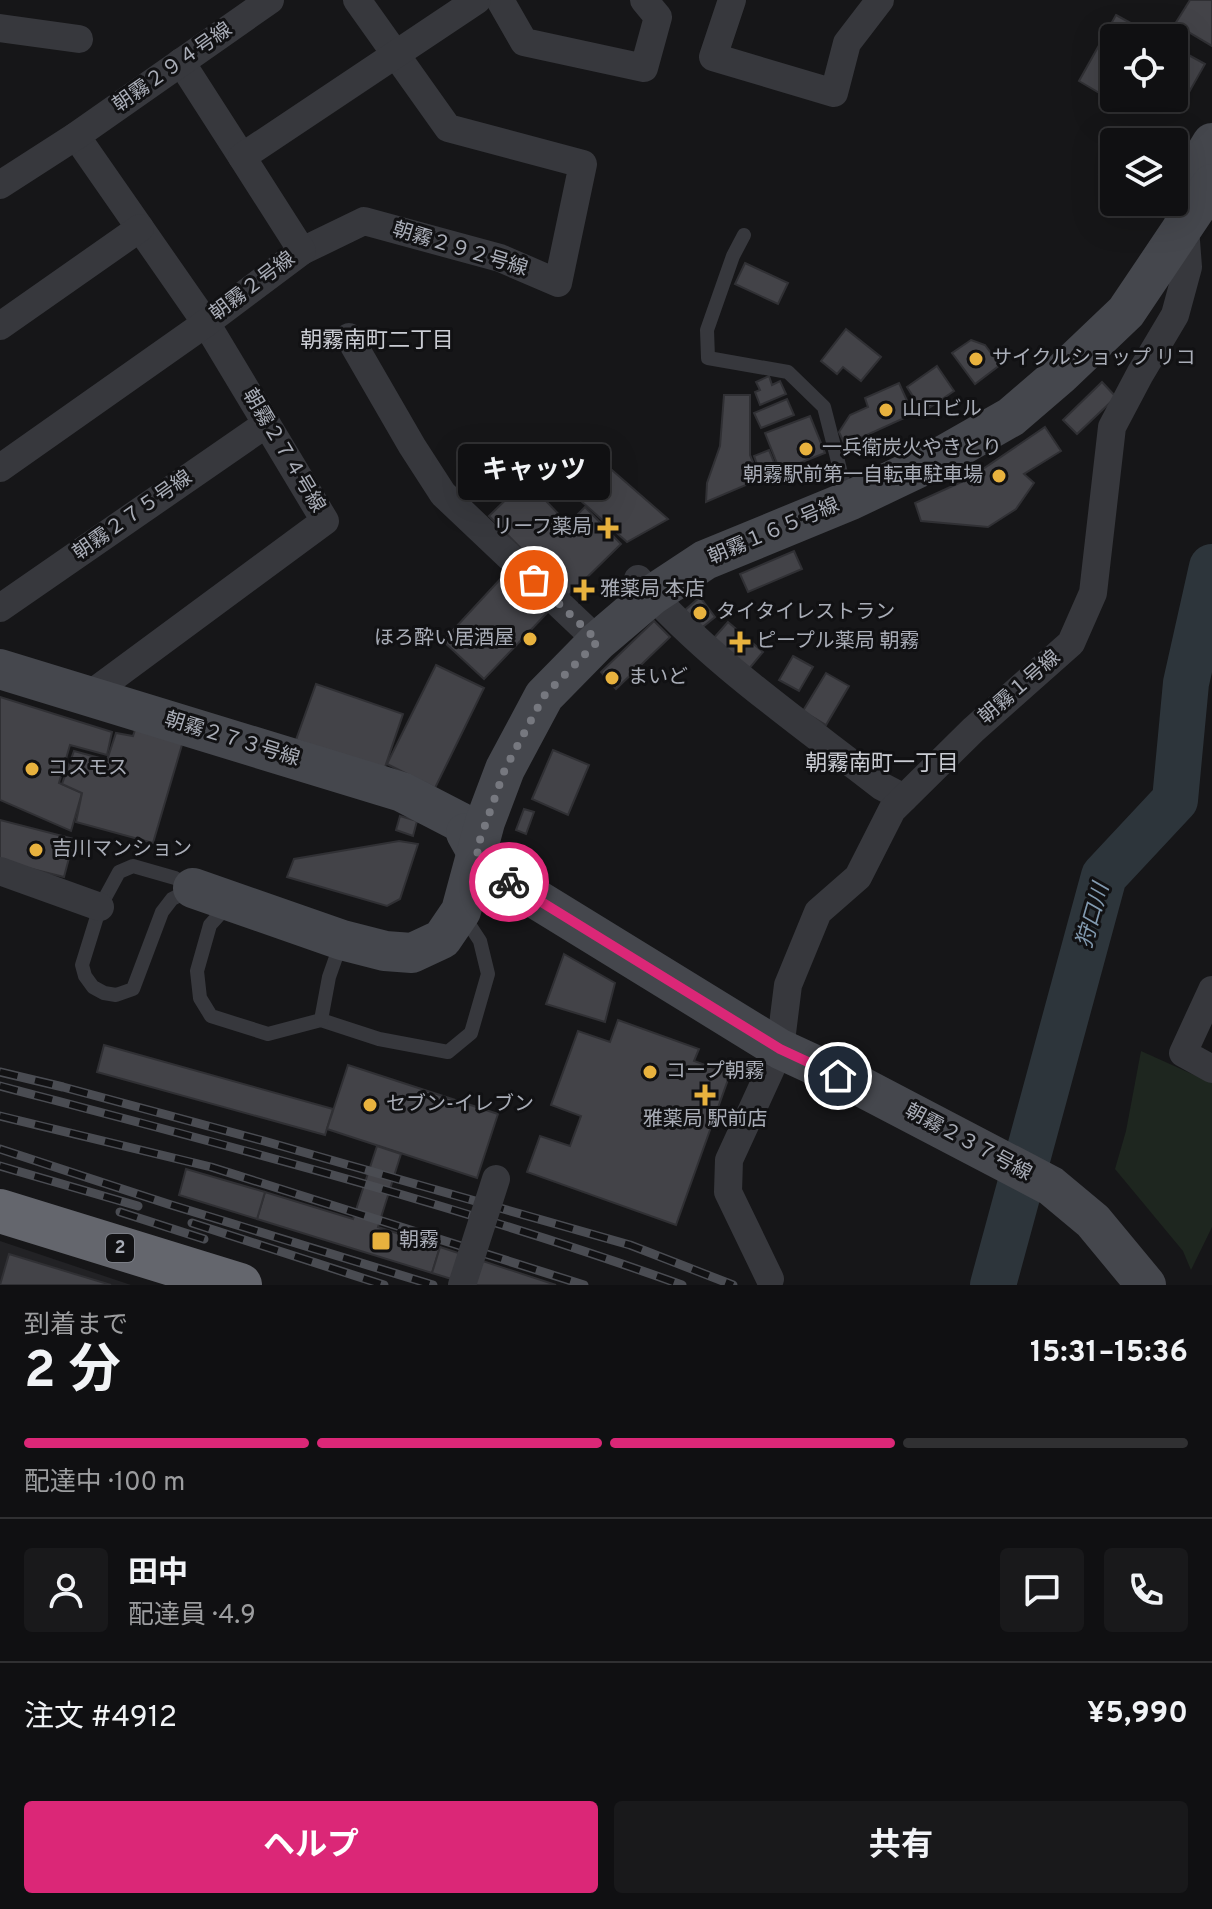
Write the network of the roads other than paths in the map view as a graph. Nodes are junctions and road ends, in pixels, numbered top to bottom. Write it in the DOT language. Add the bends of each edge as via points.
graph roads {
  1 [pos="270,0"];
  2 [pos="357,0"];
  3 [pos="477,0"];
  4 [pos="500,0"];
  5 [pos="644,0"];
  6 [pos="732,0"];
  7 [pos="880,0"];
  8 [pos="0,28"];
  9 [pos="79,39"];
  10 [pos="395,52"];
  11 [pos="181,62"];
  12 [pos="76,136"];
  13 [pos="1212,143"];
  14 [pos="242,157"];
  15 [pos="1212,184"];
  16 [pos="0,185"];
  17 [pos="140,228"];
  18 [pos="1185,228"];
  19 [pos="744,235"];
  20 [pos="302,251"];
  21 [pos="206,323"];
  22 [pos="0,326"];
  23 [pos="349,337"];
  24 [pos="266,424"];
  25 [pos="0,468"];
  26 [pos="847,490"];
  27 [pos="645,587"];
  28 [pos="0,608"];
  29 [pos="588,632"];
  30 [pos="0,669"];
  31 [pos="88,696"];
  32 [pos="904,798"];
  33 [pos="468,837"];
  34 [pos="0,871"];
  35 [pos="193,888"];
  36 [pos="232,901"];
  37 [pos="100,907"];
  38 [pos="461,911"];
  39 [pos="342,940"];
  40 [pos="1212,990"];
  41 [pos="321,1020"];
  42 [pos="780,1049"];
  43 [pos="1212,1069"];
  44 [pos="496,1179"];
  45 [pos="0,1211"];
  46 [pos="770,1279"];
  47 [pos="240,1285"];
  48 [pos="462,1285"];
  49 [pos="1146,1285"];
  1 -- 11 [label="street, 朝霧２９４号線"];
  2 -- 10 [label="street"];
  3 -- 10 [label="street"];
  4 -- 5 [label="street" via="524,42 644,68 658,17"];
  6 -- 7 [label="street" via="713,57 834,93 847,43"];
  8 -- 9 [label="street"];
  10 -- 14 [label="street"];
  10 -- 20 [label="street, 朝霧２９２号線" via="448,128 583,164 558,283 500,258 364,221"];
  11 -- 12 [label="street, 朝霧２９４号線"];
  11 -- 14 [label="street, 朝霧２号線"];
  12 -- 16 [label="street"];
  12 -- 17 [label="street, 朝霧２７４号線"];
  13 -- 26 [label="street, 朝霧１６５号線" via="1112,298 1018,383"];
  14 -- 20 [label="street, 朝霧２号線"];
  15 -- 18 [label="street, 朝霧１６５号線"];
  17 -- 21 [label="street, 朝霧２７４号線"];
  17 -- 22 [label="street"];
  18 -- 26 [label="street, 朝霧１６５号線" via="1126,312 1011,417 939,458"];
  18 -- 32 [label="street, 朝霧１号線" via="1188,267 1175,315 1112,427 1093,593 1071,643"];
  19 -- 26 [label="lane" via="707,330 708,358 788,372 824,407"];
  20 -- 21 [label="street, 朝霧２号線"];
  21 -- 24 [label="street, 朝霧２７４号線"];
  21 -- 25 [label="street, 朝霧２号線"];
  23 -- 29 [label="street" via="443,494"];
  24 -- 28 [label="street, 朝霧２７５号線"];
  24 -- 31 [label="street, 朝霧２７４号線" via="325,521"];
  26 -- 27 [label="street, 朝霧１６５号線"];
  27 -- 29 [label="street, 朝霧１６５号線"];
  27 -- 32 [label="street" via="752,685 881,786"];
  29 -- 33 [label="street, 朝霧１６５号線" via="544,696"];
  30 -- 31 [label="street, 朝霧２７３号線"];
  31 -- 33 [label="street, 朝霧２７３号線" via="402,792"];
  32 -- 42 [label="street, 朝霧１号線" via="892,810 858,877 818,912 788,985"];
  33 -- 38 [label="street, 朝霧１６５号線"];
  33 -- 42 [label="street, 朝霧２３７号線" via="510,883"];
  34 -- 37 [label="street"];
  35 -- 36 [label="street, 朝霧１６５号線"];
  35 -- 37 [label="lane" via="133,866 119,872"];
  35 -- 37 [label="lane" via="172,899 162,912 133,989 116,995 93,987 82,965"];
  36 -- 39 [label="street, 朝霧１６５号線"];
  36 -- 41 [label="lane" via="210,925 197,971 200,998 211,1016 268,1034"];
  38 -- 39 [label="street, 朝霧１６５号線" via="442,939 412,953"];
  38 -- 41 [label="lane" via="480,941 488,974 471,1033 448,1052 379,1039"];
  39 -- 41 [label="lane"];
  40 -- 43 [label="street" via="1183,1053"];
  42 -- 46 [label="street, 朝霧１号線" via="729,1160 728,1192"];
  42 -- 49 [label="street, 朝霧２３７号線" via="1051,1186 1093,1221"];
  44 -- 48 [label="street, bridge"];
  45 -- 47 [label="highway, 2"];
}
